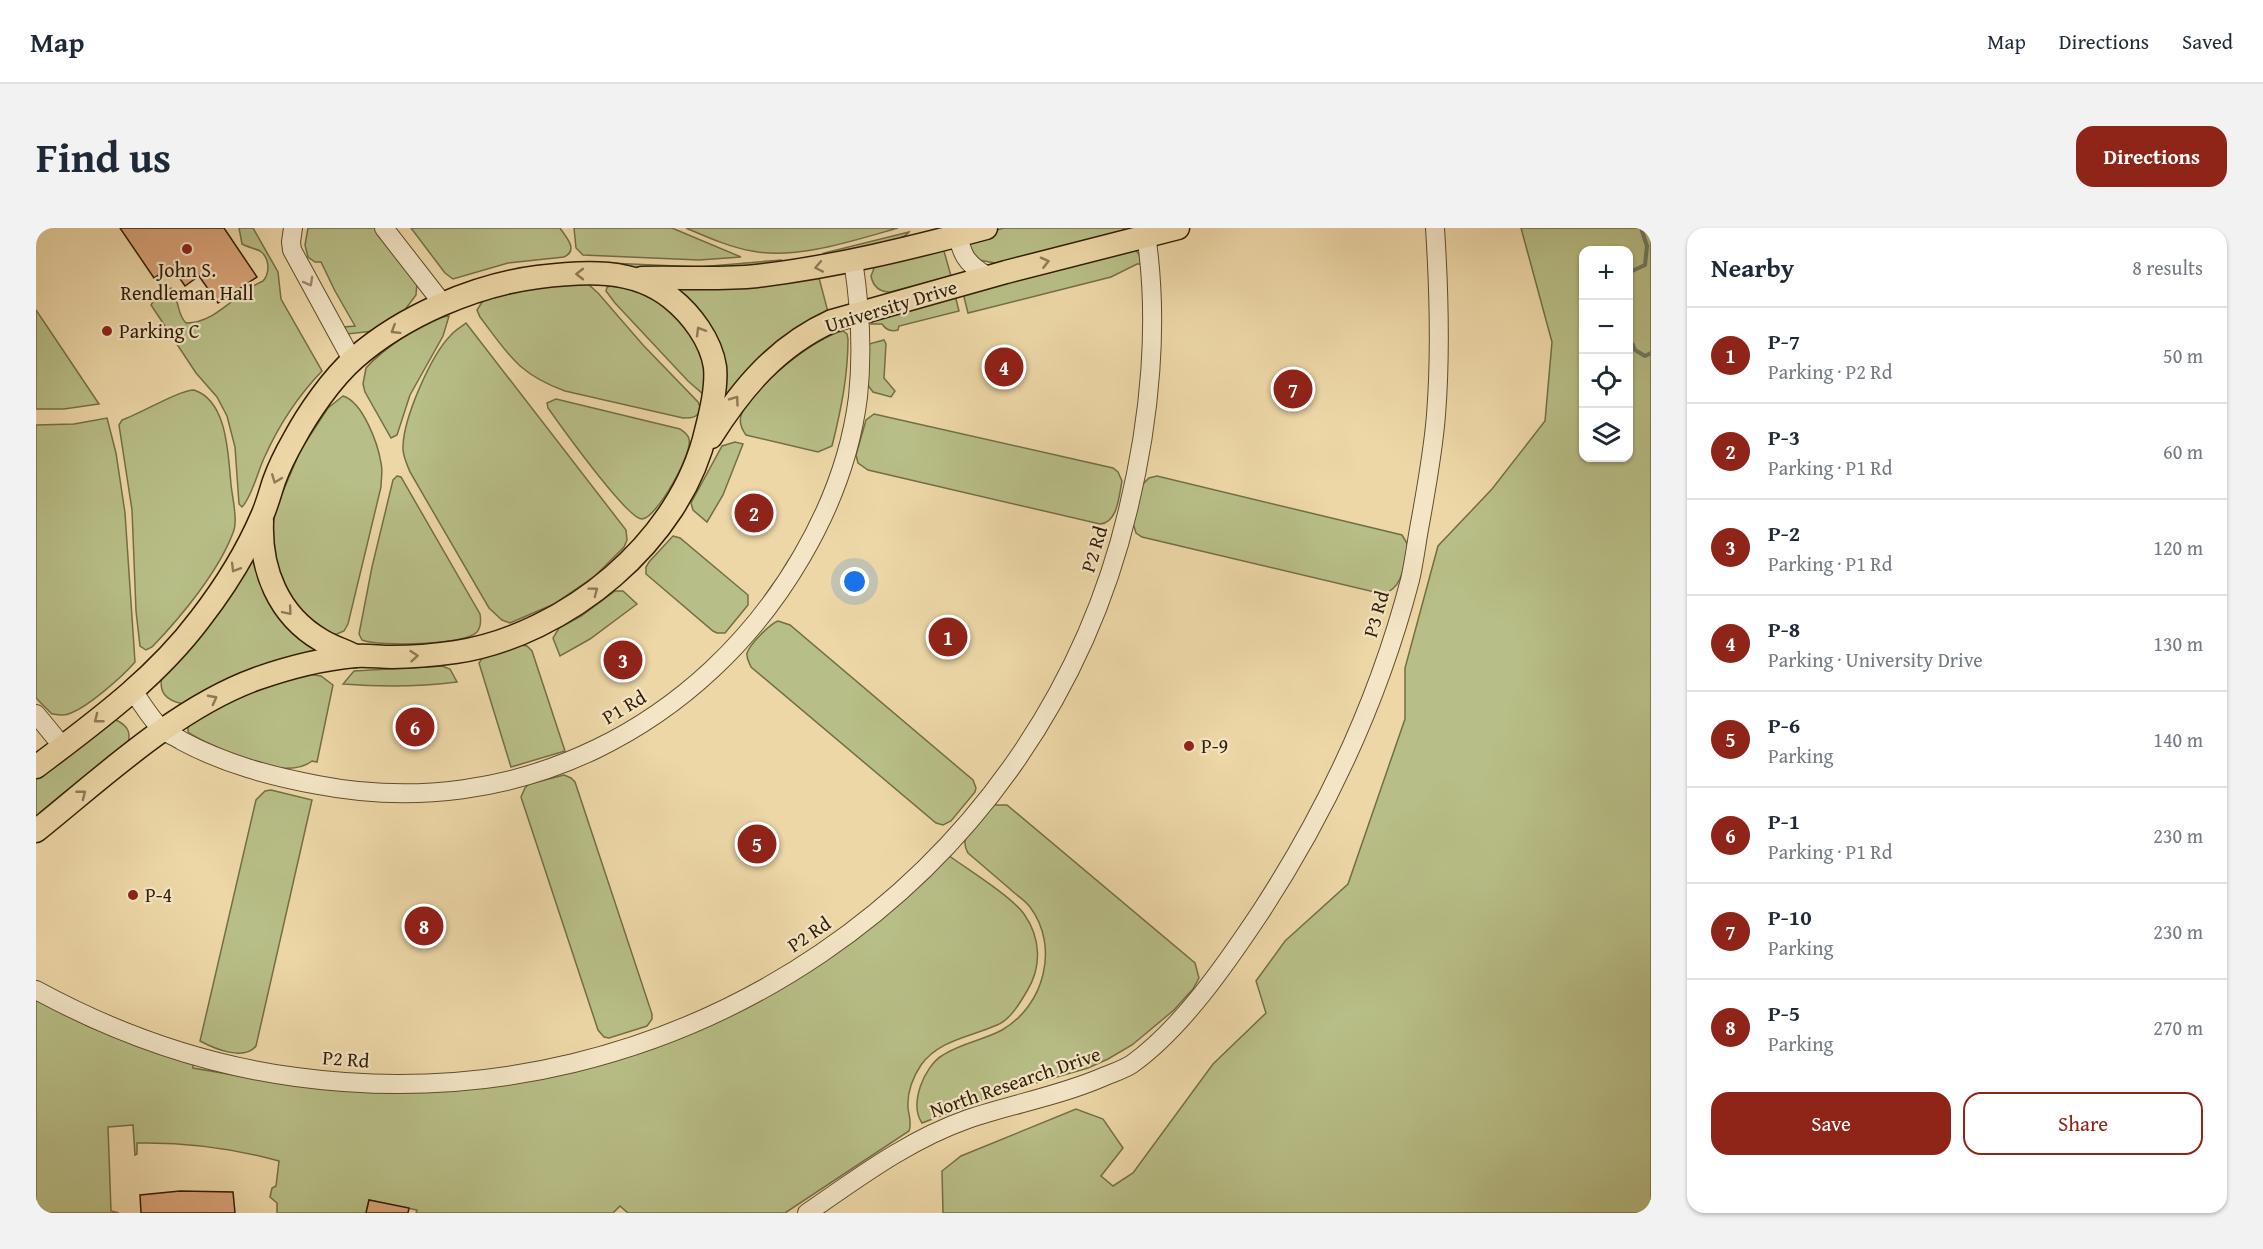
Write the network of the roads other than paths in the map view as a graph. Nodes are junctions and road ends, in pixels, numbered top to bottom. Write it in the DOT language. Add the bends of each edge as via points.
graph roads {
  1 [pos="293,228"];
  2 [pos="384,228"];
  3 [pos="926,228"];
  4 [pos="986,228"];
  5 [pos="1178,228"];
  6 [pos="1435,228"];
  7 [pos="957,232"];
  8 [pos="1146,232"];
  9 [pos="905,248"];
  10 [pos="853,260"];
  11 [pos="988,277"];
  12 [pos="638,278"];
  13 [pos="443,304"];
  14 [pos="860,313"];
  15 [pos="352,360"];
  16 [pos="702,448"];
  17 [pos="262,516"];
  18 [pos="355,656"];
  19 [pos="133,691"];
  20 [pos="36,714"];
  21 [pos="163,730"];
  22 [pos="63,747"];
  23 [pos="36,767"];
  24 [pos="36,831"];
  25 [pos="1219,972"];
  26 [pos="36,990"];
  27 [pos="807,1213"];
  1 -- 15 [label="street, one-way" via="292,250"];
  2 -- 13 [label="street"];
  3 -- 9 [label="main road"];
  4 -- 7 [label="main road, University Drive"];
  5 -- 8 [label="main road, University Drive"];
  6 -- 25 [label="street, P3 Rd" via="1439,352 1430,475 1394,637 1358,736 1317,819 1280,883"];
  7 -- 9 [label="main road, University Drive"];
  7 -- 11 [label="street" via="963,255 972,267"];
  11 -- 8 [label="main road, University Drive, one-way"];
  8 -- 26 [label="street, P2 Rd" via="1152,340 1139,463 1114,562 1079,652 1028,745 960,832 886,905 824,952 735,1005 632,1047 536,1071 438,1082 340,1082 242,1067 154,1043"];
  9 -- 10 [label="main road, University Drive"];
  10 -- 12 [label="main road, University Drive, one-way" via="755,276"];
  10 -- 14 [label="street, P1 Rd"];
  11 -- 14 [label="main road, University Drive"];
  12 -- 13 [label="main road, University Drive, one-way" via="591,274 529,278"];
  16 -- 12 [label="main road, University Drive, one-way" via="715,367 708,345 684,309"];
  13 -- 15 [label="main road, University Drive, one-way"];
  16 -- 14 [label="main road, University Drive, one-way" via="742,391 778,354 824,325"];
  14 -- 21 [label="street, P1 Rd" via="856,410 840,473 814,536 775,600 726,658 684,695 621,737 516,779 399,793 358,791 278,778 231,764"];
  15 -- 17 [label="main road, University Drive, one-way" via="295,436"];
  18 -- 16 [label="main road, University Drive, one-way" via="403,657 462,651 518,634 559,614 611,578 656,532 679,499"];
  17 -- 18 [label="main road, University Drive, one-way" via="265,562 281,603 311,633"];
  17 -- 19 [label="main road, University Drive, one-way" via="239,561 197,624"];
  21 -- 18 [label="main road, University Drive, one-way" via="219,695 253,680"];
  19 -- 21 [label="street"];
  19 -- 22 [label="main road, University Drive, one-way"];
  20 -- 22 [label="street"];
  24 -- 21 [label="main road, University Drive, one-way"];
  22 -- 23 [label="main road, University Drive"];
  25 -- 27 [label="street, North Research Drive" via="1161,1041 1128,1066 1087,1084 922,1137"];
}
